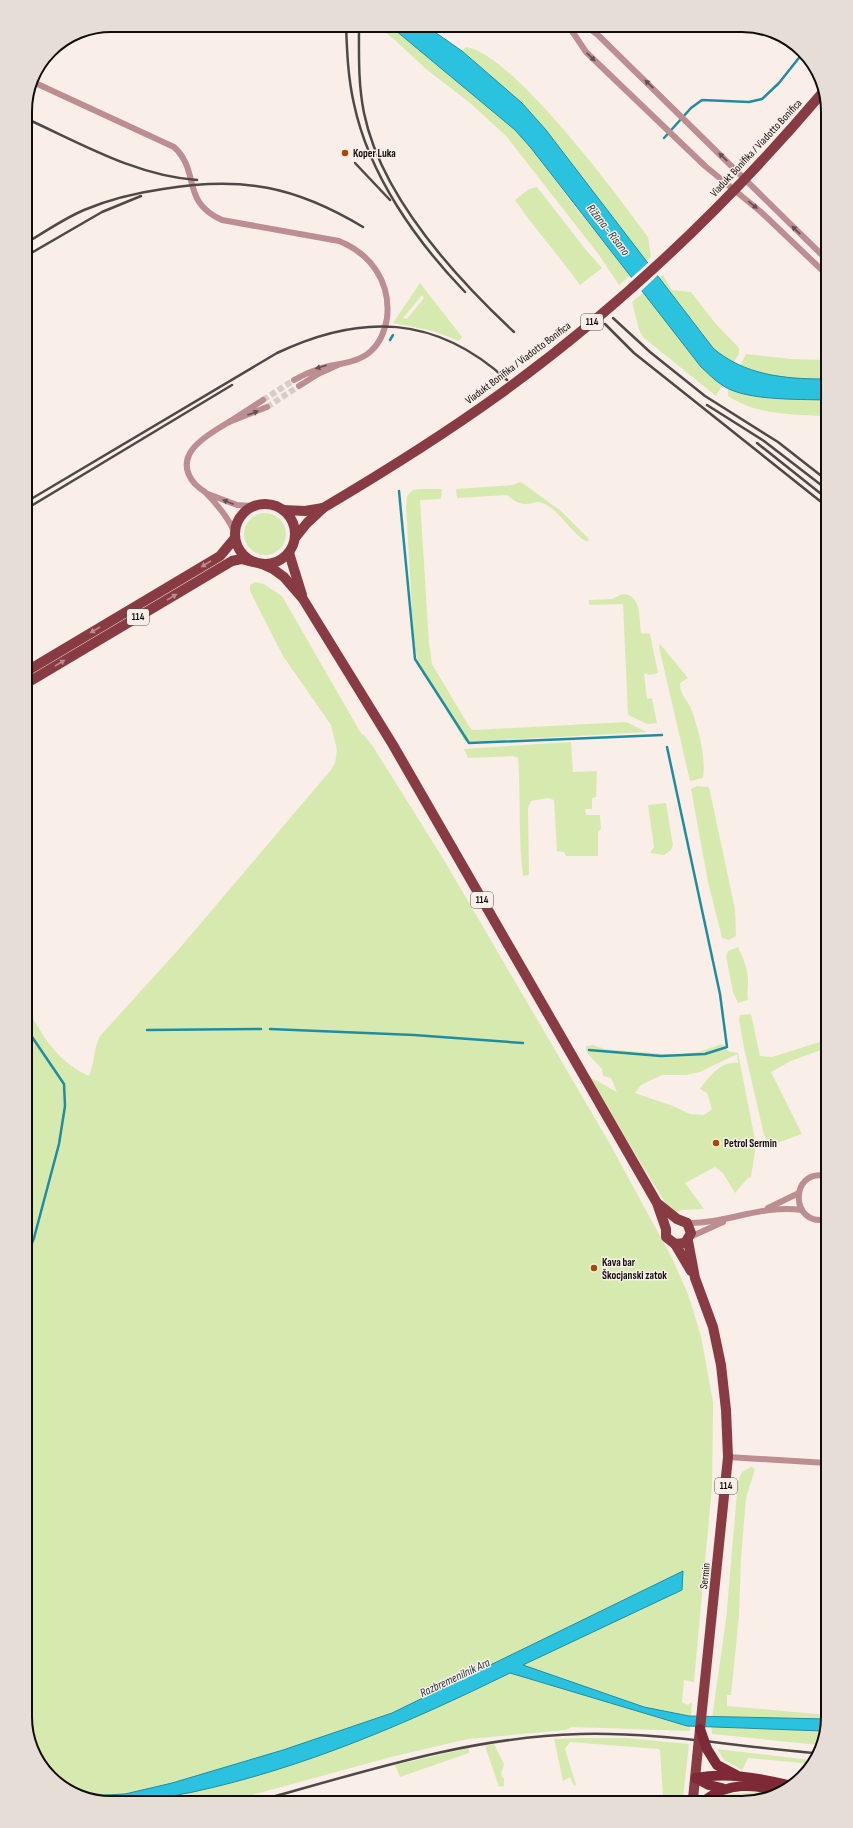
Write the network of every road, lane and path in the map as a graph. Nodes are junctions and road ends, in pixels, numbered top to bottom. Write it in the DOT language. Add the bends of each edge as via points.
graph roads {
  1 [pos="573,32"];
  2 [pos="594,32"];
  3 [pos="37,84"];
  4 [pos="819,96"];
  5 [pos="821,254"];
  6 [pos="821,269"];
  7 [pos="340,364"];
  8 [pos="294,380"];
  9 [pos="298,386"];
  10 [pos="263,400"];
  11 [pos="267,406"];
  12 [pos="228,422"];
  13 [pos="204,492"];
  14 [pos="252,506"];
  15 [pos="323,508"];
  16 [pos="283,510"];
  17 [pos="234,535"];
  18 [pos="295,538"];
  19 [pos="289,553"];
  20 [pos="257,563"];
  21 [pos="303,599"];
  22 [pos="32,668"];
  23 [pos="32,680"];
  24 [pos="821,1176"];
  25 [pos="799,1193"];
  26 [pos="657,1203"];
  27 [pos="765,1210"];
  28 [pos="802,1210"];
  29 [pos="733,1217"];
  30 [pos="677,1219"];
  31 [pos="821,1219"];
  32 [pos="687,1223"];
  33 [pos="666,1229"];
  34 [pos="689,1239"];
  35 [pos="675,1244"];
  36 [pos="695,1278"];
  37 [pos="728,1457"];
  38 [pos="821,1463"];
  39 [pos="700,1729"];
  40 [pos="703,1748"];
  41 [pos="739,1777"];
  42 [pos="696,1778"];
  43 [pos="784,1784"];
  44 [pos="722,1788"];
  45 [pos="772,1790"];
  46 [pos="694,1796"];
  47 [pos="711,1796"];
  1 -- 6 [label="street, one-way" via="586,52 679,142 761,212"];
  5 -- 2 [label="street, one-way"];
  3 -- 7 [label="street" via="174,147 185,159 194,194 202,206 214,216 222,220 339,241 364,256 375,267 384,284 388,306 386,326 371,352 357,360"];
  4 -- 15 [label="main road, Viadukt Bonifika / Viadotto Bonifica / 114, bridge" via="722,203 639,281 583,329 463,420"];
  7 -- 8 [label="street, one-way" via="314,369"];
  7 -- 9 [label="street"];
  10 -- 12 [label="street"];
  12 -- 11 [label="street, one-way"];
  12 -- 13 [label="street" via="195,444 190,452 189,473 196,486"];
  14 -- 13 [label="street, one-way" via="237,505"];
  13 -- 17 [label="street" via="226,515"];
  14 -- 16 [label="main road, 114" via="265,503"];
  14 -- 17 [label="main road, 114" via="242,514"];
  15 -- 16 [label="main road, 114" via="306,511"];
  15 -- 18 [label="main road, 114"];
  16 -- 18 [label="main road" via="293,522"];
  17 -- 20 [label="main road, 114" via="240,552"];
  17 -- 22 [label="main road, 114, one-way" via="220,556"];
  18 -- 19 [label="main road, 114"];
  19 -- 20 [label="main road, 114" via="277,562"];
  19 -- 21 [label="main road, 114"];
  20 -- 21 [label="main road, 114" via="273,569 287,580"];
  23 -- 20 [label="main road, 114, one-way" via="232,561 241,559"];
  21 -- 26 [label="main road, 114" via="393,745"];
  24 -- 25 [label="street" via="808,1179"];
  25 -- 27 [label="street"];
  25 -- 28 [label="street" via="798,1202"];
  26 -- 30 [label="main road, 114"];
  26 -- 33 [label="main road, 114"];
  27 -- 28 [label="street"];
  27 -- 29 [label="street"];
  28 -- 31 [label="street" via="811,1218"];
  29 -- 32 [label="street"];
  29 -- 34 [label="street"];
  30 -- 32 [label="main road, 114"];
  30 -- 33 [label="main road" via="670,1222"];
  32 -- 34 [label="main road, 114" via="690,1229"];
  33 -- 35 [label="main road, 114" via="666,1237"];
  34 -- 35 [label="main road" via="682,1244"];
  34 -- 36 [label="main road, Sermin / 114"];
  35 -- 36 [label="main road, Sermin / 114"];
  36 -- 37 [label="main road, Sermin / 114" via="713,1327 721,1365"];
  37 -- 38 [label="street"];
  37 -- 39 [label="main road, Sermin / 114"];
  39 -- 40 [label="highway, bridge"];
  40 -- 41 [label="highway" via="717,1765"];
  40 -- 42 [label="main road"];
  41 -- 42 [label="highway" via="710,1775"];
  41 -- 43 [label="highway"];
  42 -- 44 [label="highway"];
  42 -- 46 [label="main road"];
  44 -- 45 [label="highway" via="746,1786"];
  44 -- 47 [label="highway"];
}
